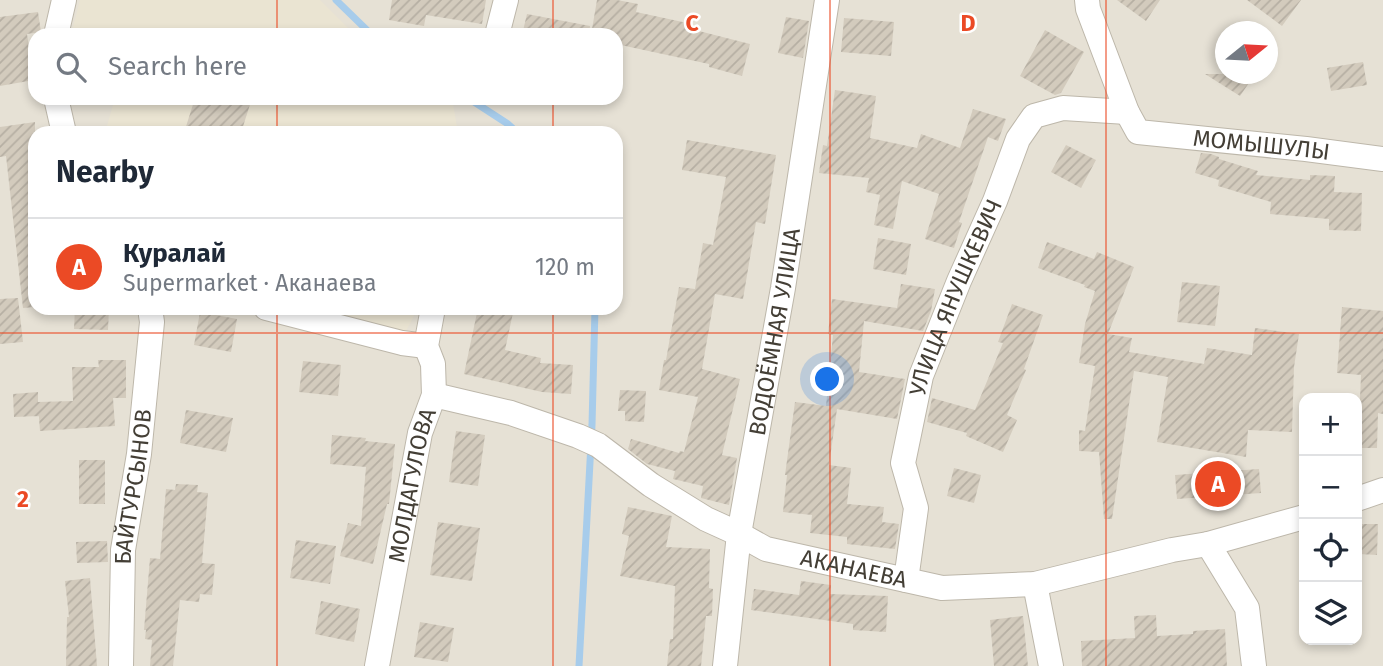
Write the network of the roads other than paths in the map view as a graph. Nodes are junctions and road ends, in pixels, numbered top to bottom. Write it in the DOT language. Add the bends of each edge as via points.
graph roads {
  1 [pos="64,0"];
  2 [pos="506,0"];
  3 [pos="827,0"];
  4 [pos="1087,0"];
  5 [pos="58,28"];
  6 [pos="499,28"];
  7 [pos="58,105"];
  8 [pos="1133,122"];
  9 [pos="62,126"];
  10 [pos="1383,159"];
  11 [pos="151,315"];
  12 [pos="294,315"];
  13 [pos="432,315"];
  14 [pos="426,346"];
  15 [pos="434,395"];
  16 [pos="1383,490"];
  17 [pos="1362,497"];
  18 [pos="1299,518"];
  19 [pos="739,534"];
  20 [pos="1208,544"];
  21 [pos="906,580"];
  22 [pos="1035,584"];
  23 [pos="121,666"];
  24 [pos="377,666"];
  25 [pos="725,666"];
  26 [pos="1051,666"];
  27 [pos="1254,666"];
  1 -- 5 [label="street"];
  2 -- 6 [label="street"];
  3 -- 19 [label="street, ВОДОЁМНАЯ УЛИЦА"];
  4 -- 8 [label="street"];
  7 -- 9 [label="street"];
  8 -- 10 [label="street, МОМЫШУЛЫ"];
  8 -- 21 [label="street, УЛИЦА ЯНУШКЕВИЧ" via="1063,108 1034,116 1018,139 921,376 903,463 916,508"];
  11 -- 23 [label="street, БАЙТУРСЫНОВ" via="139,454 123,550"];
  12 -- 14 [label="street"];
  13 -- 14 [label="street, МОЛДАГУЛОВА"];
  14 -- 15 [label="street, МОЛДАГУЛОВА" via="433,364"];
  15 -- 19 [label="street, АКАНАЕВА" via="511,413 588,440 662,492"];
  15 -- 24 [label="street, МОЛДАГУЛОВА" via="420,433"];
  16 -- 17 [label="street"];
  18 -- 20 [label="street, АКАНАЕВА"];
  19 -- 21 [label="street, АКАНАЕВА" via="766,549"];
  19 -- 25 [label="street, ВОДОЁМНАЯ УЛИЦА"];
  20 -- 22 [label="street, АКАНАЕВА"];
  20 -- 27 [label="street" via="1247,608"];
  21 -- 22 [label="street, АКАНАЕВА" via="942,588"];
  22 -- 26 [label="street"];
}
